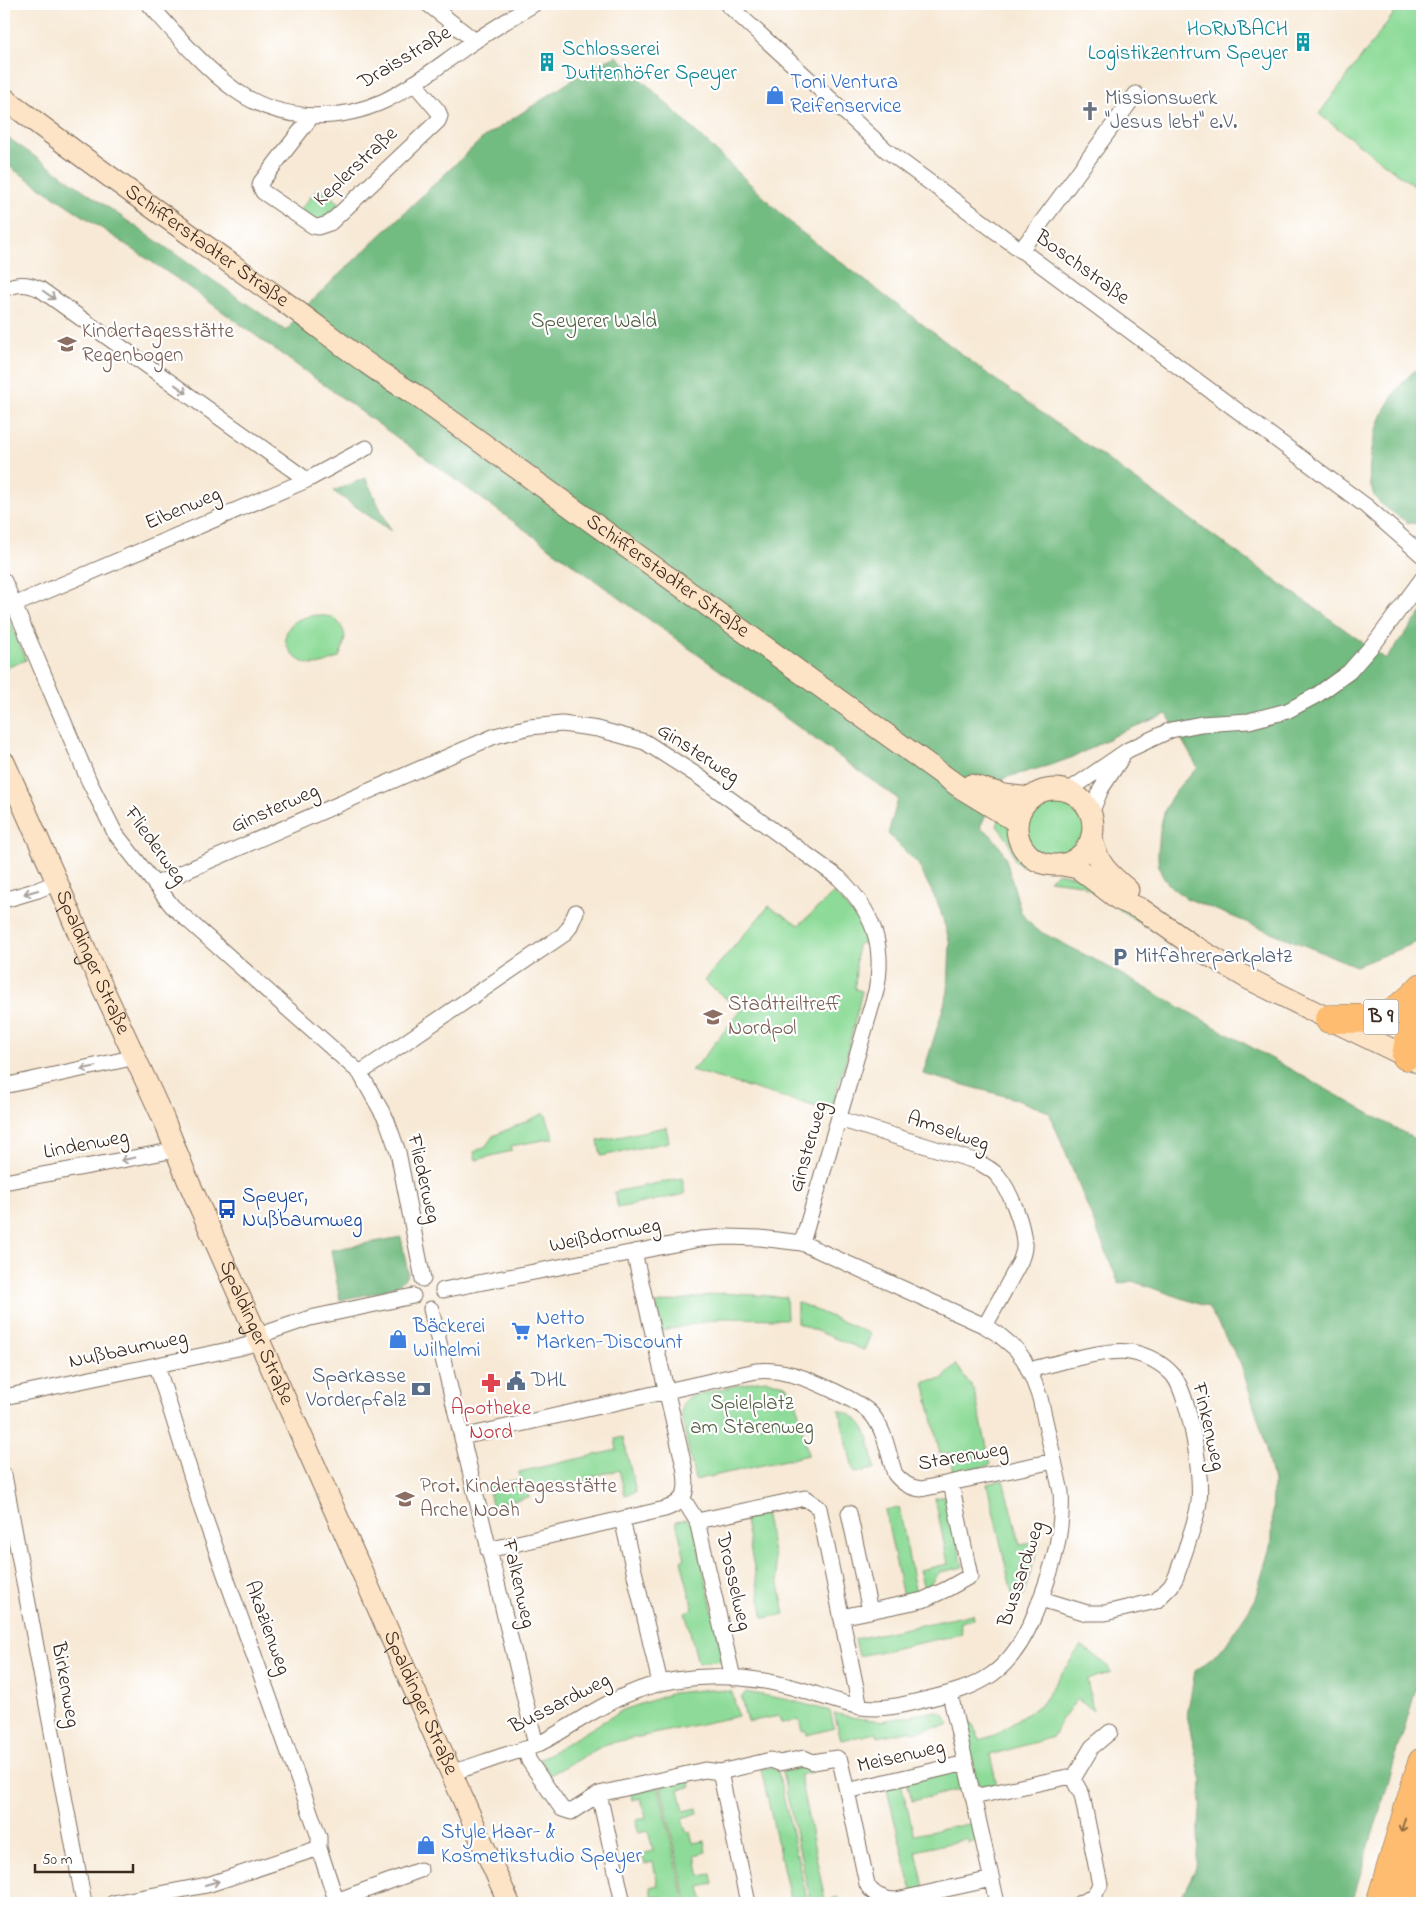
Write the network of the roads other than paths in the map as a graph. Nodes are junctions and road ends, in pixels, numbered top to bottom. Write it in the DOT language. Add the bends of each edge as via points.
graph roads {
  1 [pos="150,4"];
  2 [pos="428,4"];
  3 [pos="534,4"];
  4 [pos="727,4"];
  5 [pos="475,41"];
  6 [pos="414,83"];
  7 [pos="1136,94"];
  8 [pos="4,98"];
  9 [pos="4,112"];
  10 [pos="312,116"];
  11 [pos="92,165"];
  12 [pos="1021,250"];
  13 [pos="4,289"];
  14 [pos="366,448"];
  15 [pos="307,480"];
  16 [pos="1422,556"];
  17 [pos="1422,579"];
  18 [pos="4,581"];
  19 [pos="14,605"];
  20 [pos="1128,750"];
  21 [pos="920,757"];
  22 [pos="4,762"];
  23 [pos="1068,791"];
  24 [pos="1030,798"];
  25 [pos="1091,813"];
  26 [pos="1017,822"];
  27 [pos="1092,839"];
  28 [pos="1062,865"];
  29 [pos="57,882"];
  30 [pos="156,884"];
  31 [pos="4,900"];
  32 [pos="1140,908"];
  33 [pos="576,912"];
  34 [pos="1422,987"];
  35 [pos="1422,992"];
  36 [pos="1329,1020"];
  37 [pos="1417,1054"];
  38 [pos="136,1057"];
  39 [pos="360,1073"];
  40 [pos="4,1086"];
  41 [pos="839,1119"];
  42 [pos="175,1148"];
  43 [pos="4,1182"];
  44 [pos="802,1243"];
  45 [pos="634,1252"];
  46 [pos="423,1279"];
  47 [pos="442,1290"];
  48 [pos="413,1296"];
  49 [pos="432,1309"];
  50 [pos="985,1326"];
  51 [pos="259,1338"];
  52 [pos="157,1366"];
  53 [pos="1029,1370"];
  54 [pos="666,1390"];
  55 [pos="4,1397"];
  56 [pos="462,1437"];
  57 [pos="1054,1461"];
  58 [pos="4,1475"];
  59 [pos="951,1483"];
  60 [pos="683,1499"];
  61 [pos="850,1513"];
  62 [pos="622,1519"];
  63 [pos="697,1521"];
  64 [pos="9,1523"];
  65 [pos="488,1550"];
  66 [pos="1041,1599"];
  67 [pos="870,1611"];
  68 [pos="841,1617"];
  69 [pos="733,1678"];
  70 [pos="660,1683"];
  71 [pos="950,1694"];
  72 [pos="860,1707"];
  73 [pos="1110,1732"];
  74 [pos="531,1747"];
  75 [pos="1422,1762"];
  76 [pos="966,1764"];
  77 [pos="451,1772"];
  78 [pos="720,1772"];
  79 [pos="1073,1779"];
  80 [pos="847,1791"];
  81 [pos="599,1794"];
  82 [pos="973,1797"];
  83 [pos="1422,1838"];
  84 [pos="319,1848"];
  85 [pos="420,1870"];
  86 [pos="1422,1875"];
  87 [pos="992,1878"];
  88 [pos="337,1902"];
  89 [pos="84,1903"];
  90 [pos="112,1903"];
  91 [pos="509,1903"];
  92 [pos="623,1903"];
  93 [pos="748,1903"];
  94 [pos="997,1903"];
  95 [pos="1080,1903"];
  96 [pos="1380,1903"];
  97 [pos="1403,1903"];
  98 [pos="1418,1903"];
  1 -- 10 [label="street, Draisstraße" via="202,62 235,90 269,107"];
  2 -- 5 [label="street"];
  3 -- 5 [label="street, Draisstraße"];
  4 -- 12 [label="street, Boschstraße" via="886,150"];
  5 -- 6 [label="street, Draisstraße"];
  6 -- 10 [label="street, Draisstraße" via="368,107"];
  6 -- 10 [label="street, Keplerstraße" via="438,111 438,121 330,223 318,227 263,192 260,186"];
  7 -- 12 [label="street"];
  8 -- 11 [label="main road, Schifferstadter Straße"];
  9 -- 11 [label="main road, Schifferstadter Straße" via="63,152"];
  11 -- 21 [label="main road, Schifferstadter Straße"];
  12 -- 16 [label="street, Boschstraße" via="1359,501"];
  13 -- 15 [label="street, one-way" via="20,284 40,289"];
  14 -- 15 [label="street, Eibenweg"];
  15 -- 19 [label="street, Eibenweg"];
  17 -- 20 [label="street" via="1349,672 1317,695 1286,711 1249,721 1201,724 1171,730"];
  18 -- 19 [label="street, Fliederweg"];
  19 -- 30 [label="street, Fliederweg" via="105,815 115,833"];
  20 -- 23 [label="street"];
  20 -- 25 [label="street" via="1101,789"];
  21 -- 24 [label="main road, Schifferstadter Straße" via="973,786"];
  21 -- 26 [label="main road, Schifferstadter Straße" via="961,788"];
  22 -- 29 [label="main road, Spaldinger Straße"];
  23 -- 24 [label="main road" via="1046,790"];
  23 -- 25 [label="main road" via="1086,803"];
  24 -- 26 [label="main road" via="1020,811"];
  25 -- 27 [label="main road"];
  26 -- 28 [label="main road" via="1019,840 1030,856 1048,865"];
  27 -- 28 [label="main road" via="1080,856"];
  27 -- 32 [label="main road" via="1096,856"];
  28 -- 32 [label="main road" via="1078,868 1118,899"];
  29 -- 31 [label="street, one-way"];
  29 -- 38 [label="main road, Spaldinger Straße"];
  30 -- 39 [label="street, Fliederweg" via="172,906"];
  30 -- 41 [label="street, Ginsterweg" via="502,734 562,724 629,736 669,756 839,878 864,907 877,939 880,973"];
  32 -- 36 [label="main road" via="1239,973"];
  33 -- 39 [label="street" via="563,935"];
  34 -- 36 [label="highway, B 9" via="1405,1005 1383,1016"];
  35 -- 37 [label="highway, B 9" via="1409,1038"];
  36 -- 37 [label="main road"];
  38 -- 40 [label="street, one-way"];
  38 -- 42 [label="main road, Spaldinger Straße"];
  39 -- 46 [label="street, Fliederweg" via="386,1121 398,1152"];
  41 -- 44 [label="street, Ginsterweg"];
  41 -- 50 [label="street, Amselweg" via="976,1161 998,1175 1012,1203 1024,1251"];
  42 -- 43 [label="street, Lindenweg, one-way"];
  42 -- 51 [label="main road, Spaldinger Straße"];
  44 -- 45 [label="street, Weißdornweg" via="727,1237"];
  44 -- 50 [label="street, Bussardweg"];
  45 -- 47 [label="street, Weißdornweg"];
  45 -- 54 [label="street"];
  46 -- 47 [label="street" via="433,1280"];
  46 -- 48 [label="street" via="414,1288"];
  47 -- 49 [label="street" via="441,1302"];
  48 -- 49 [label="street" via="420,1307"];
  48 -- 51 [label="street" via="310,1318"];
  49 -- 56 [label="street, Falkenweg"];
  50 -- 53 [label="street, Bussardweg" via="1016,1349"];
  51 -- 52 [label="street, Nußbaumweg" via="238,1348"];
  51 -- 77 [label="main road, Spaldinger Straße"];
  52 -- 55 [label="street, Nußbaumweg"];
  52 -- 84 [label="street, Akazienweg" via="202,1510 319,1837"];
  53 -- 57 [label="street, Bussardweg" via="1040,1398"];
  53 -- 66 [label="street, Finkenweg" via="1114,1351 1137,1354 1157,1362 1180,1387 1200,1483 1198,1508 1176,1577 1156,1601 1097,1614"];
  54 -- 56 [label="street, Starenweg"];
  54 -- 59 [label="street, Starenweg" via="756,1371 793,1374 846,1397 872,1414 886,1440 895,1474 906,1485 921,1489"];
  54 -- 60 [label="street" via="684,1466 686,1489"];
  56 -- 65 [label="street, Falkenweg"];
  57 -- 59 [label="street, Starenweg"];
  57 -- 66 [label="street, Bussardweg" via="1061,1492 1062,1520"];
  58 -- 64 [label="street, Birkenweg"];
  59 -- 67 [label="street" via="970,1576 923,1600"];
  60 -- 62 [label="street" via="670,1507"];
  60 -- 63 [label="street, Drosselweg"];
  61 -- 67 [label="street"];
  62 -- 65 [label="street"];
  62 -- 70 [label="street"];
  63 -- 68 [label="street" via="805,1498 818,1508"];
  63 -- 69 [label="street, Drosselweg"];
  64 -- 89 [label="street, Birkenweg"];
  65 -- 74 [label="street, Falkenweg"];
  66 -- 71 [label="street, Bussardweg" via="1026,1635 1012,1656 984,1680"];
  67 -- 68 [label="street"];
  68 -- 72 [label="street"];
  69 -- 70 [label="street, Bussardweg" via="692,1678"];
  69 -- 72 [label="street, Bussardweg" via="779,1684"];
  70 -- 74 [label="street, Bussardweg" via="613,1700"];
  71 -- 72 [label="street, Bussardweg" via="888,1708"];
  71 -- 76 [label="street, Meisenweg"];
  73 -- 79 [label="street" via="1092,1747"];
  74 -- 77 [label="street, Bussardweg"];
  74 -- 81 [label="street, Falkenweg" via="529,1761 565,1812 576,1810"];
  75 -- 96 [label="highway, one-way"];
  76 -- 80 [label="street, Meisenweg"];
  76 -- 82 [label="street, Meisenweg"];
  77 -- 91 [label="main road, Spaldinger Straße"];
  78 -- 80 [label="street, Meisenweg" via="771,1760 779,1763 804,1758 813,1762 837,1758"];
  78 -- 81 [label="street" via="705,1770"];
  78 -- 93 [label="street"];
  79 -- 82 [label="street" via="1067,1777"];
  79 -- 95 [label="street" via="1082,1795 1100,1884 1093,1897"];
  80 -- 87 [label="street, Meisenweg" via="867,1884 874,1894 896,1900"];
  81 -- 92 [label="street"];
  82 -- 87 [label="street, Meisenweg"];
  83 -- 97 [label="highway"];
  84 -- 88 [label="street, Akazienweg"];
  90 -- 84 [label="street, one-way" via="207,1885"];
  85 -- 88 [label="street"];
  86 -- 98 [label="highway"];
  87 -- 94 [label="street, Meisenweg"];
}
